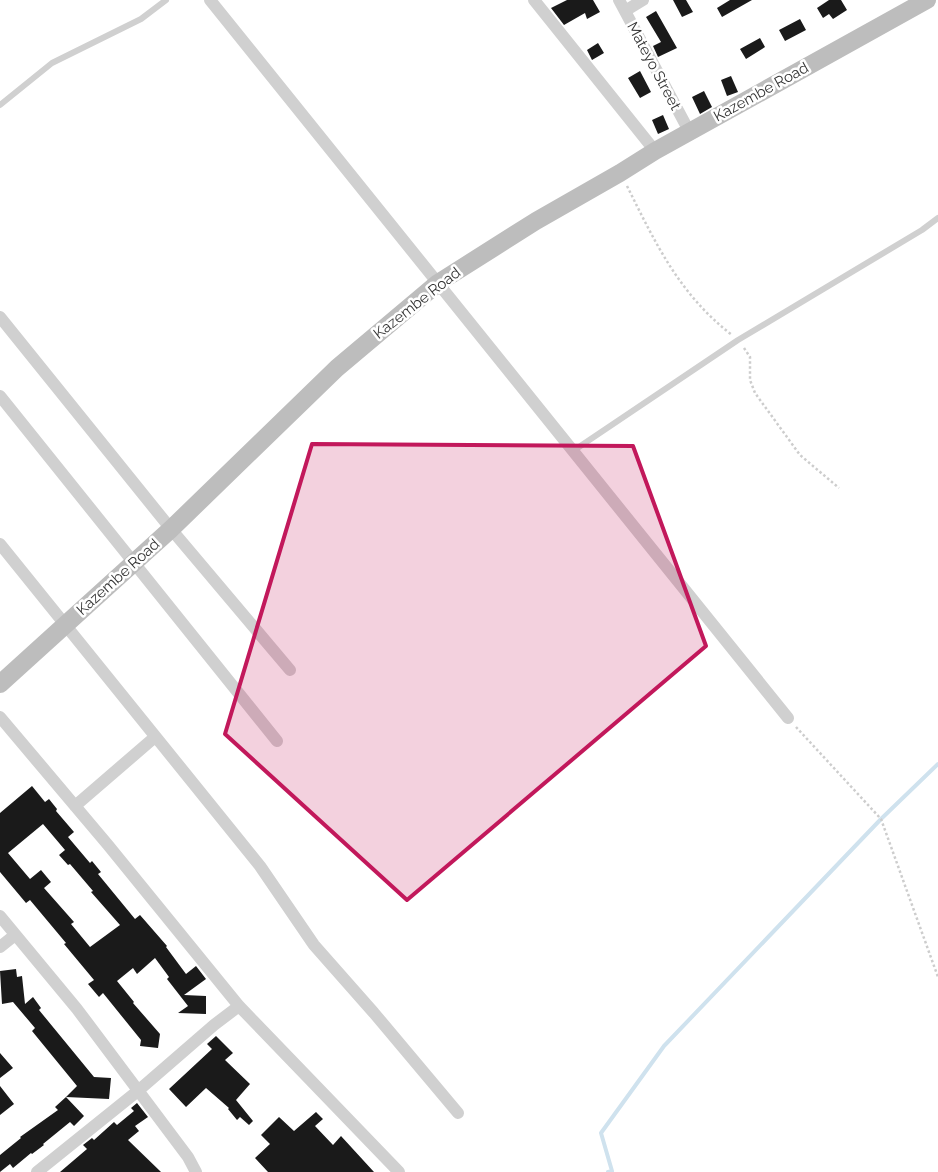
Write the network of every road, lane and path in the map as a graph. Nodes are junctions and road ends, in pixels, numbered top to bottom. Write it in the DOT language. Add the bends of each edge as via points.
graph roads {
  1 [pos="166,0"];
  2 [pos="210,0"];
  3 [pos="534,0"];
  4 [pos="643,0"];
  5 [pos="927,0"];
  6 [pos="622,6"];
  7 [pos="0,105"];
  8 [pos="689,132"];
  9 [pos="655,151"];
  10 [pos="620,173"];
  11 [pos="938,218"];
  12 [pos="438,283"];
  13 [pos="0,317"];
  14 [pos="738,340"];
  15 [pos="0,396"];
  16 [pos="573,451"];
  17 [pos="839,488"];
  18 [pos="170,529"];
  19 [pos="0,544"];
  20 [pos="133,563"];
  21 [pos="66,625"];
  22 [pos="290,670"];
  23 [pos="0,684"];
  24 [pos="0,717"];
  25 [pos="788,718"];
  26 [pos="155,737"];
  27 [pos="277,742"];
  28 [pos="75,806"];
  29 [pos="0,916"];
  30 [pos="15,935"];
  31 [pos="0,947"];
  32 [pos="938,977"];
  33 [pos="239,1006"];
  34 [pos="139,1090"];
  35 [pos="458,1113"];
  36 [pos="37,1172"];
  37 [pos="196,1172"];
  38 [pos="399,1172"];
  1 -- 7 [label="lane" via="140,19 52,63"];
  2 -- 12 [label="street"];
  3 -- 9 [label="street"];
  4 -- 6 [label="street"];
  5 -- 8 [label="main road, Kazembe Road"];
  6 -- 8 [label="street, Mateyo Street"];
  8 -- 9 [label="main road, Kazembe Road"];
  9 -- 10 [label="main road, Kazembe Road"];
  10 -- 12 [label="main road, Kazembe Road"];
  10 -- 14 [label="path" via="672,271 696,303"];
  11 -- 14 [label="lane"];
  12 -- 16 [label="street"];
  12 -- 18 [label="main road, Kazembe Road" via="337,368"];
  13 -- 18 [label="street"];
  14 -- 16 [label="lane"];
  14 -- 17 [label="path" via="750,357 750,380 755,393 800,455"];
  15 -- 20 [label="street"];
  16 -- 25 [label="street"];
  18 -- 20 [label="main road, Kazembe Road"];
  18 -- 22 [label="street"];
  19 -- 21 [label="street"];
  20 -- 21 [label="main road, Kazembe Road"];
  20 -- 27 [label="street"];
  21 -- 23 [label="main road, Kazembe Road"];
  21 -- 26 [label="street"];
  24 -- 28 [label="street"];
  25 -- 32 [label="path" via="880,819"];
  26 -- 28 [label="street"];
  26 -- 35 [label="street" via="260,866 314,945"];
  28 -- 33 [label="street"];
  29 -- 30 [label="street"];
  30 -- 31 [label="street"];
  30 -- 34 [label="street"];
  33 -- 34 [label="street"];
  33 -- 38 [label="street"];
  34 -- 36 [label="street"];
  34 -- 37 [label="street"];
}
